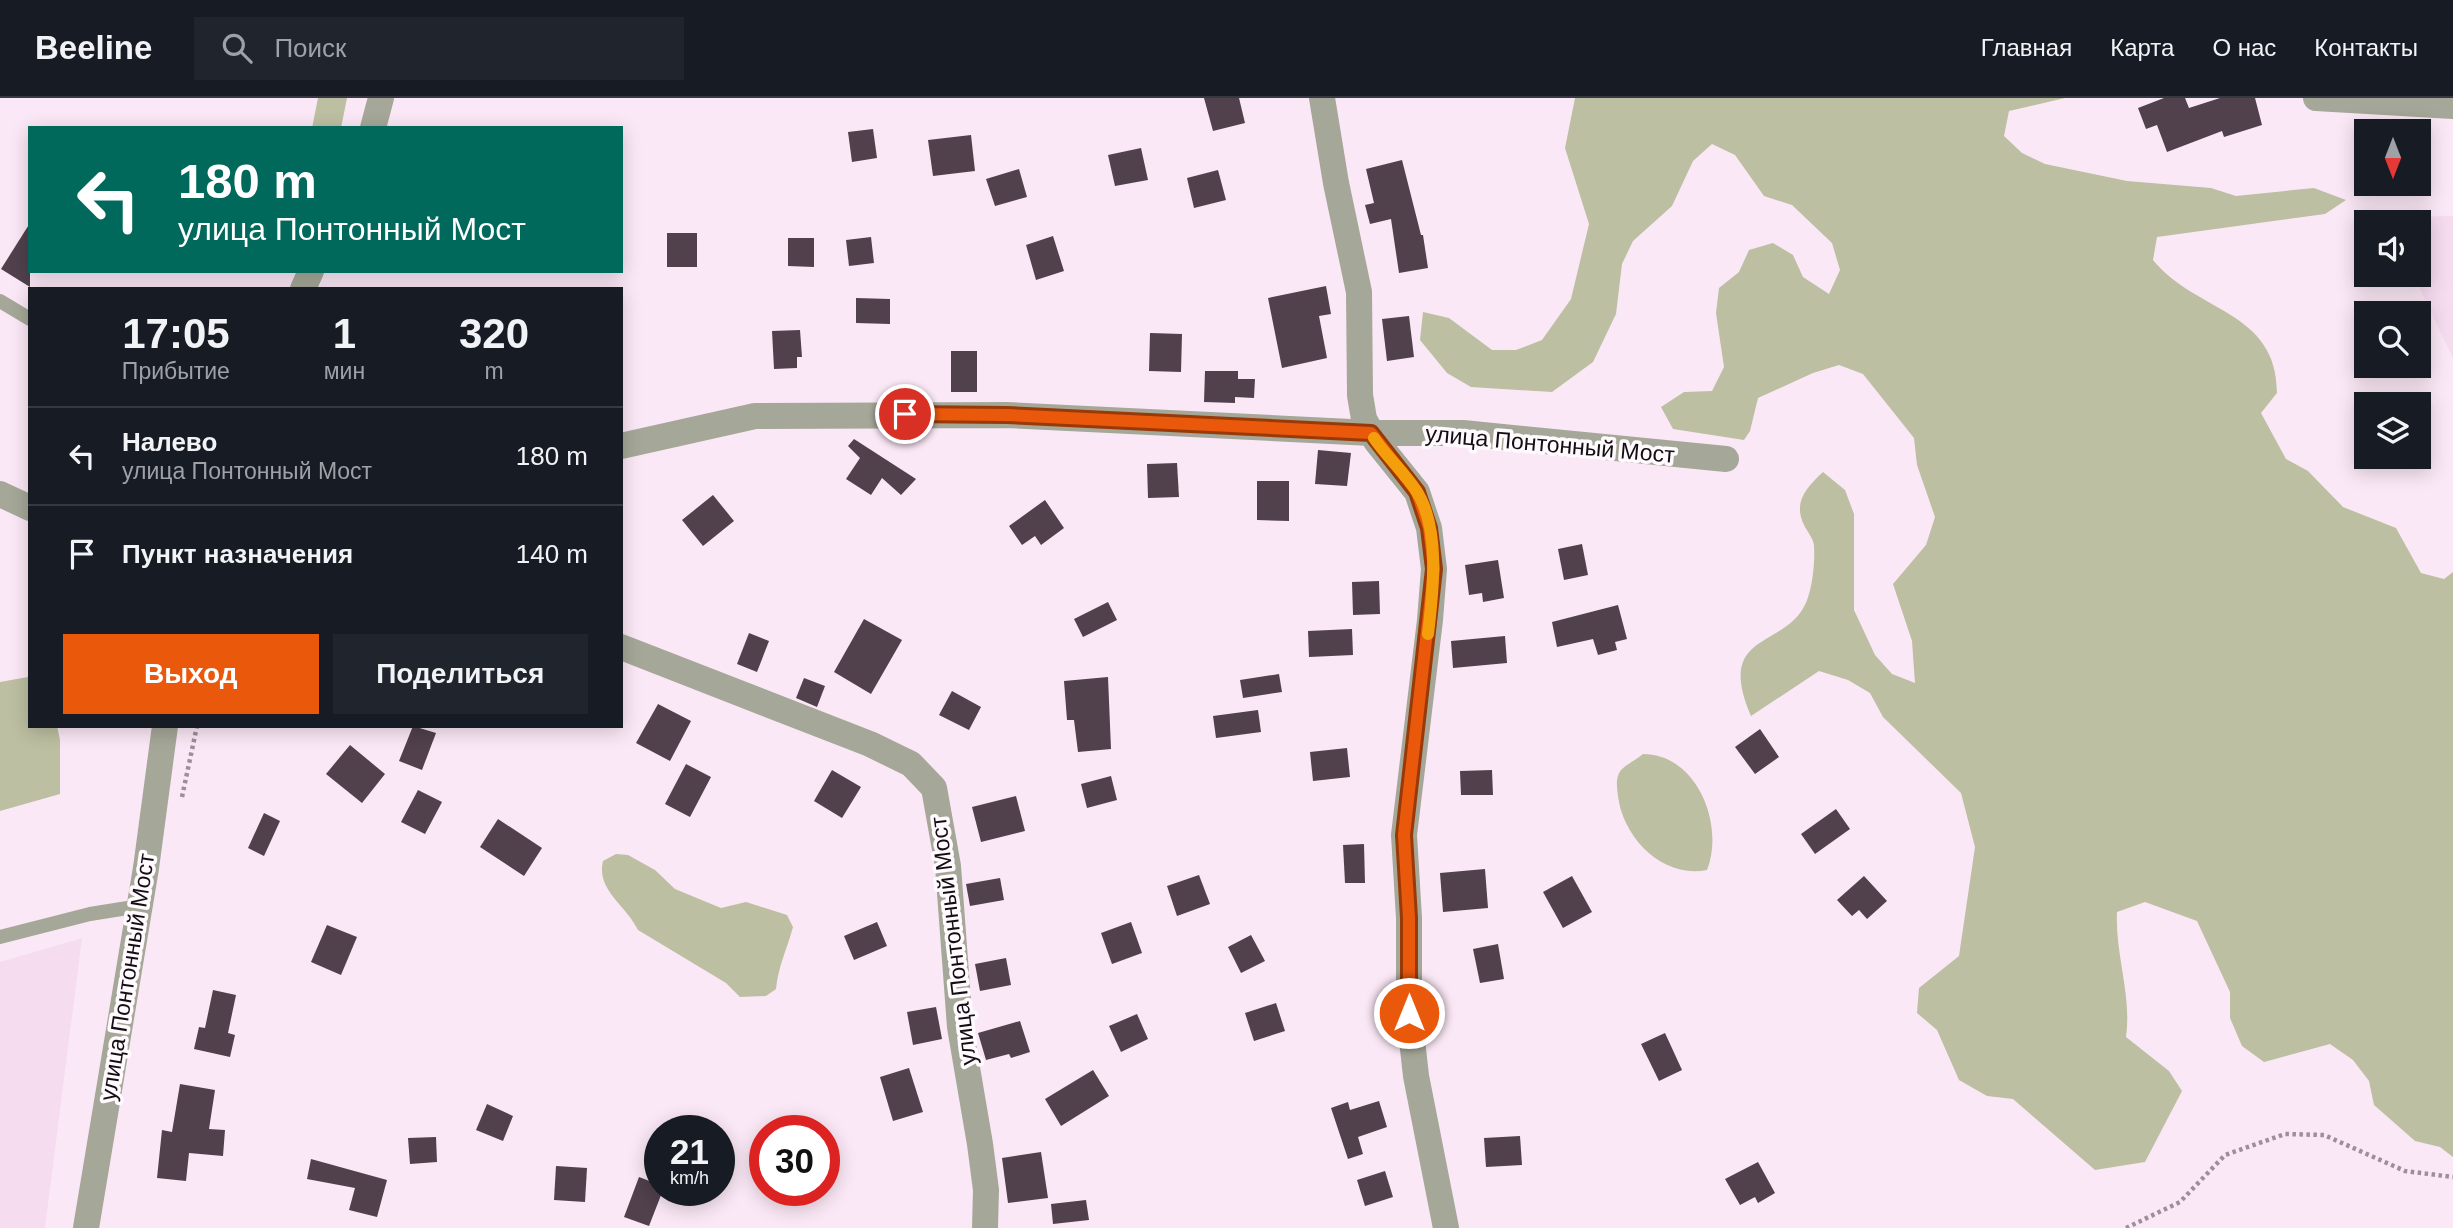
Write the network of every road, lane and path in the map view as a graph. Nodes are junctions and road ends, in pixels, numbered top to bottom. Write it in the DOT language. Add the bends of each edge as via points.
graph roads {
  1 [pos="381,98"];
  2 [pos="1322,98"];
  3 [pos="2316,98"];
  4 [pos="2453,106"];
  5 [pos="374,126"];
  6 [pos="0,301"];
  7 [pos="28,318"];
  8 [pos="1371,433"];
  9 [pos="623,446"];
  10 [pos="1726,459"];
  11 [pos="623,648"];
  12 [pos="165,728"];
  13 [pos="140,906"];
  14 [pos="0,937"];
  15 [pos="2453,1177"];
  16 [pos="86,1228"];
  17 [pos="985,1228"];
  18 [pos="1446,1228"];
  19 [pos="2126,1228"];
  1 -- 5 [label="street"];
  2 -- 8 [label="street" via="1359,292 1360,394"];
  3 -- 4 [label="street"];
  6 -- 7 [label="lane"];
  8 -- 9 [label="street, улица Понтонный Мост" via="1007,415 807,414 755,416"];
  8 -- 10 [label="street, улица Понтонный Мост" via="1463,433"];
  8 -- 18 [label="street" via="1417,492 1429,528 1434,569 1404,835 1409,1013 1416,1076"];
  11 -- 17 [label="street, улица Понтонный Мост" via="870,744 911,764 934,789 948,866 960,1027 981,1144"];
  12 -- 13 [label="street, улица Понтонный Мост"];
  13 -- 14 [label="lane"];
  13 -- 16 [label="street, улица Понтонный Мост"];
  15 -- 19 [label="path" via="2405,1171 2324,1135 2285,1133 2225,1155 2180,1202"];
}
